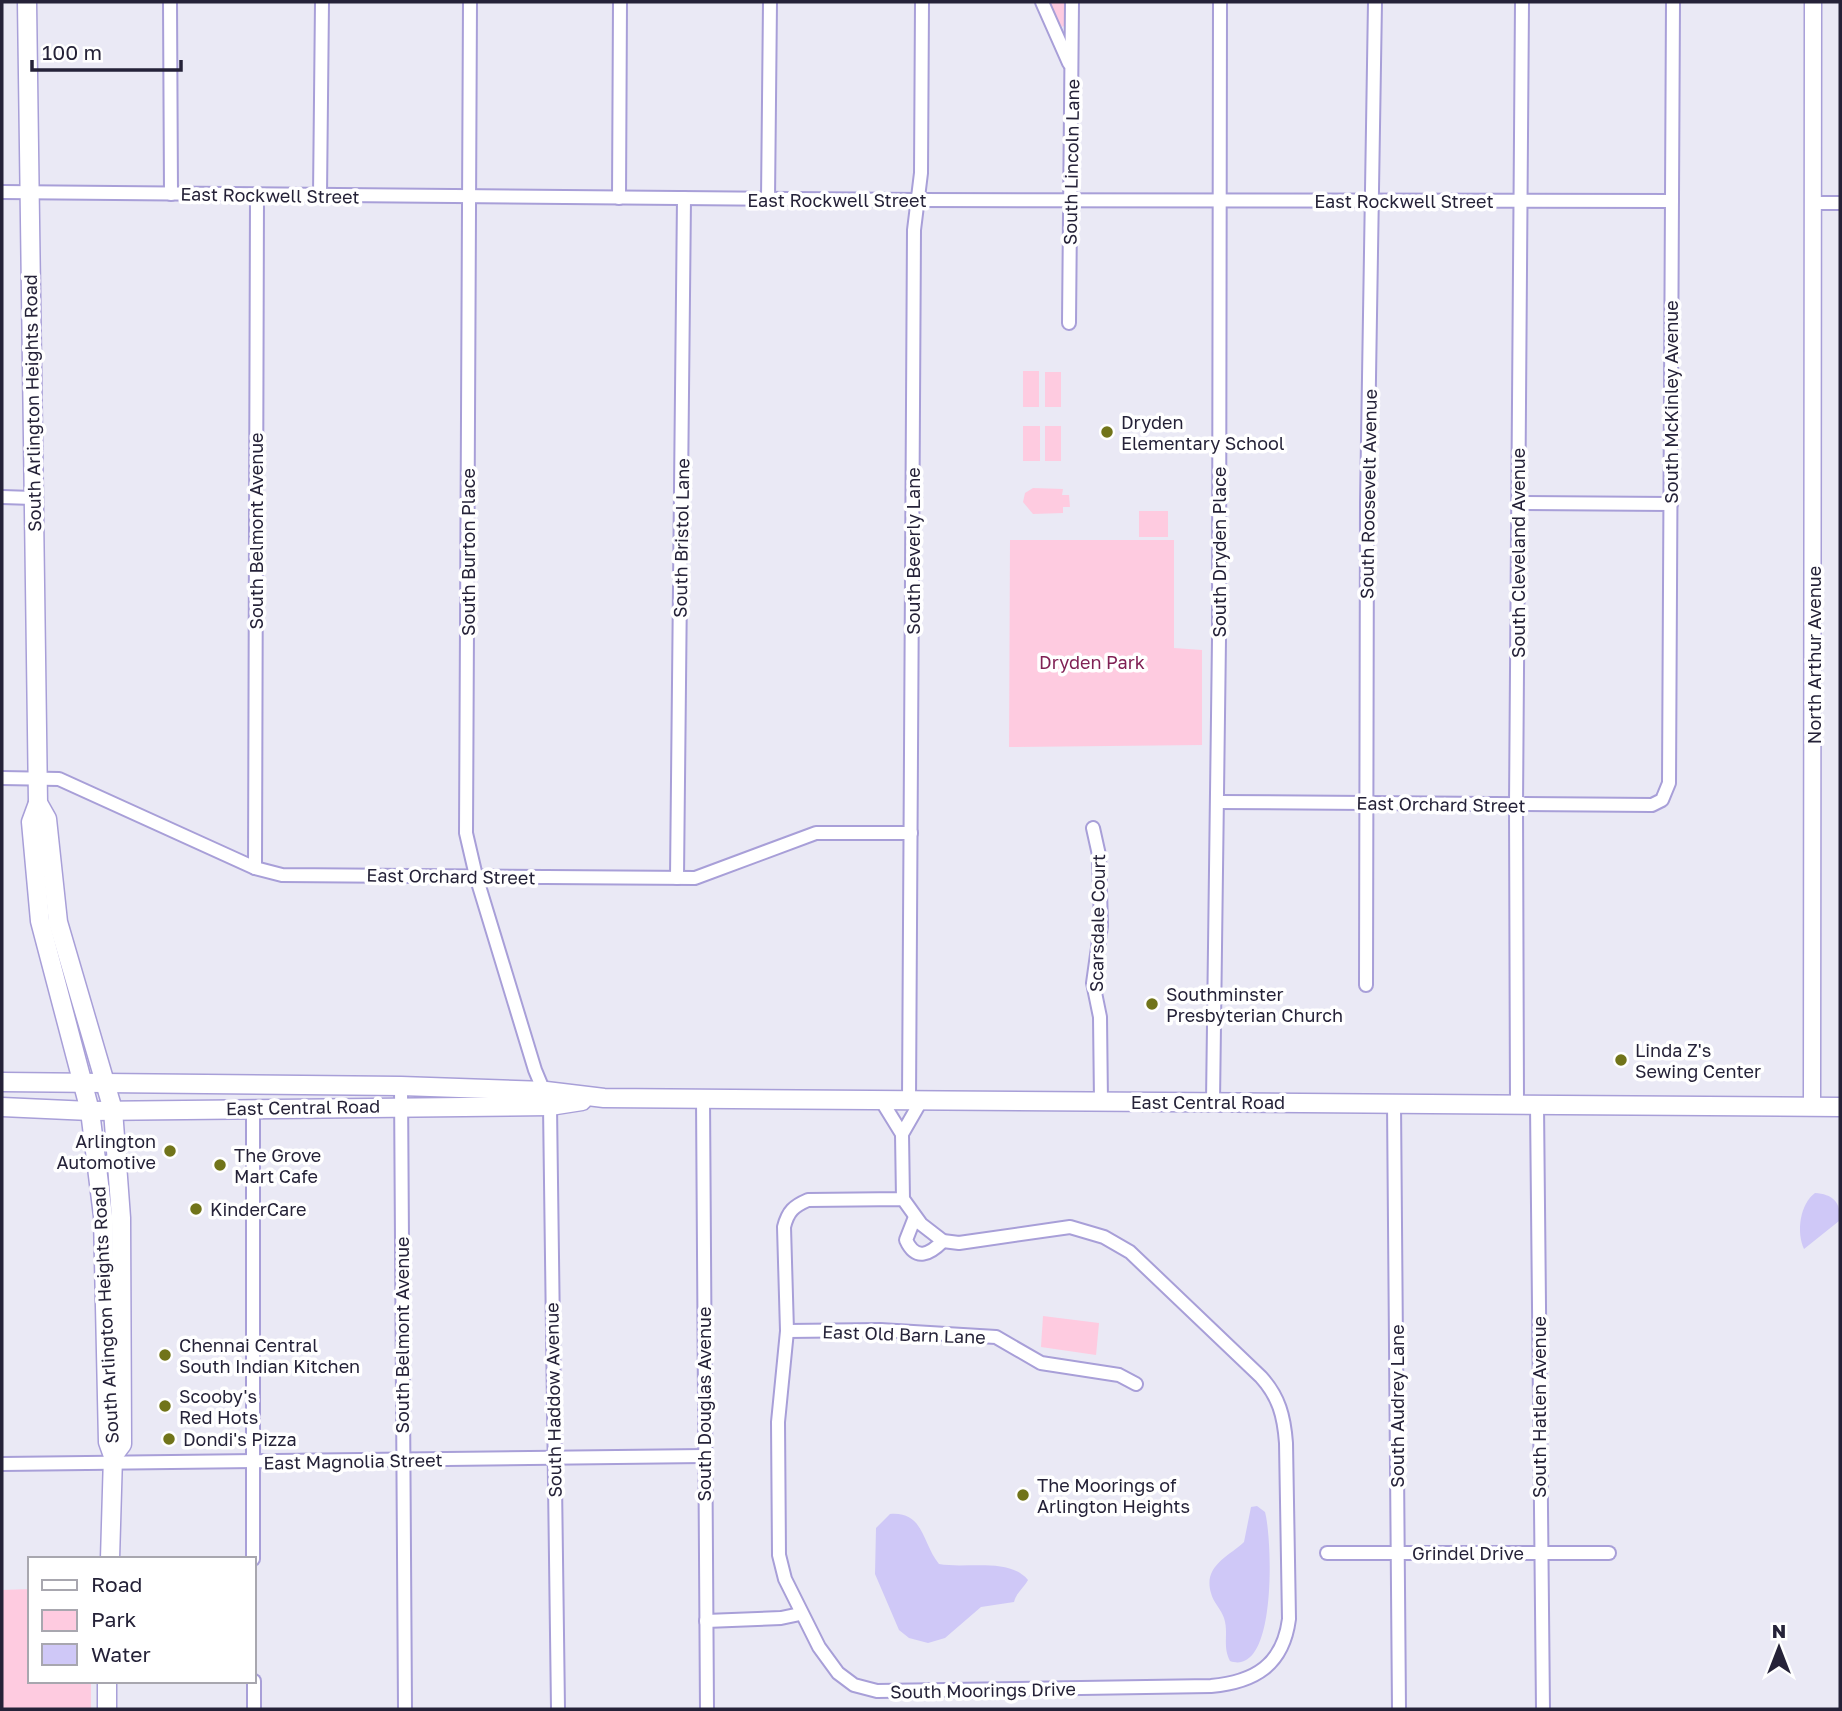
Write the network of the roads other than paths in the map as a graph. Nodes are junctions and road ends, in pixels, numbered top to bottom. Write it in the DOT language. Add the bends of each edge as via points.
graph roads {
  1 [pos="27,2"];
  2 [pos="170,2"];
  3 [pos="322,2"];
  4 [pos="470,2"];
  5 [pos="621,2"];
  6 [pos="770,2"];
  7 [pos="922,2"];
  8 [pos="1042,2"];
  9 [pos="1072,2"];
  10 [pos="1220,2"];
  11 [pos="1375,2"];
  12 [pos="1522,2"];
  13 [pos="1672,2"];
  14 [pos="1813,2"];
  15 [pos="1072,70"];
  16 [pos="2,192"];
  17 [pos="29,193"];
  18 [pos="171,194"];
  19 [pos="257,195"];
  20 [pos="320,195"];
  21 [pos="469,197"];
  22 [pos="619,198"];
  23 [pos="684,198"];
  24 [pos="768,199"];
  25 [pos="918,200"];
  26 [pos="1219,200"];
  27 [pos="1373,200"];
  28 [pos="1071,201"];
  29 [pos="1520,201"];
  30 [pos="1672,201"];
  31 [pos="1813,203"];
  32 [pos="1840,203"];
  33 [pos="1069,323"];
  34 [pos="2,497"];
  35 [pos="33,498"];
  36 [pos="1518,503"];
  37 [pos="1671,504"];
  38 [pos="2,778"];
  39 [pos="37,779"];
  40 [pos="1662,800"];
  41 [pos="1218,802"];
  42 [pos="38,803"];
  43 [pos="1365,803"];
  44 [pos="1516,805"];
  45 [pos="1093,828"];
  46 [pos="911,833"];
  47 [pos="255,868"];
  48 [pos="476,877"];
  49 [pos="677,878"];
  50 [pos="1366,985"];
  51 [pos="2,1082"];
  52 [pos="82,1082"];
  53 [pos="106,1082"];
  54 [pos="401,1086"];
  55 [pos="548,1098"];
  56 [pos="703,1098"];
  57 [pos="881,1100"];
  58 [pos="915,1100"];
  59 [pos="1101,1102"];
  60 [pos="1213,1102"];
  61 [pos="1394,1103"];
  62 [pos="1517,1104"];
  63 [pos="1537,1105"];
  64 [pos="401,1106"];
  65 [pos="2,1107"];
  66 [pos="253,1107"];
  67 [pos="1812,1107"];
  68 [pos="1840,1107"];
  69 [pos="113,1110"];
  70 [pos="90,1111"];
  71 [pos="902,1134"];
  72 [pos="903,1199"];
  73 [pos="915,1217"];
  74 [pos="943,1241"];
  75 [pos="788,1331"];
  76 [pos="1136,1384"];
  77 [pos="704,1455"];
  78 [pos="553,1458"];
  79 [pos="113,1460"];
  80 [pos="402,1461"];
  81 [pos="253,1463"];
  82 [pos="2,1464"];
  83 [pos="1327,1553"];
  84 [pos="1398,1553"];
  85 [pos="1539,1553"];
  86 [pos="1609,1553"];
  87 [pos="110,1557"];
  88 [pos="253,1557"];
  89 [pos="800,1614"];
  90 [pos="706,1621"];
  91 [pos="107,1683"];
  92 [pos="254,1683"];
  93 [pos="107,1709"];
  94 [pos="254,1709"];
  95 [pos="405,1709"];
  96 [pos="558,1709"];
  97 [pos="706,1709"];
  98 [pos="1399,1709"];
  99 [pos="1543,1709"];
  1 -- 17 [label="main road, South Arlington Heights Road"];
  2 -- 18 [label="street"];
  3 -- 20 [label="street"];
  4 -- 21 [label="street, South Burton Place"];
  5 -- 22 [label="street"];
  6 -- 24 [label="street"];
  7 -- 25 [label="street, South Beverly Lane"];
  8 -- 15 [label="street"];
  9 -- 15 [label="street, South Lincoln Lane"];
  10 -- 26 [label="street, South Dryden Place"];
  11 -- 27 [label="street, South Roosevelt Avenue"];
  12 -- 29 [label="street, South Cleveland Avenue"];
  13 -- 30 [label="street, South McKinley Avenue"];
  14 -- 31 [label="street, North Arthur Avenue"];
  15 -- 28 [label="street, South Lincoln Lane"];
  16 -- 17 [label="street, East Rockwell Street"];
  17 -- 18 [label="street, East Rockwell Street"];
  17 -- 35 [label="main road, South Arlington Heights Road"];
  18 -- 19 [label="street, East Rockwell Street"];
  19 -- 20 [label="street, East Rockwell Street"];
  19 -- 47 [label="street, South Belmont Avenue"];
  20 -- 21 [label="street, East Rockwell Street"];
  21 -- 22 [label="street, East Rockwell Street"];
  21 -- 48 [label="street, South Burton Place" via="466,834"];
  22 -- 23 [label="street, East Rockwell Street"];
  23 -- 24 [label="street, East Rockwell Street"];
  23 -- 49 [label="street, South Bristol Lane"];
  24 -- 25 [label="street, East Rockwell Street"];
  25 -- 28 [label="street, East Rockwell Street"];
  25 -- 46 [label="street, South Beverly Lane" via="914,230"];
  26 -- 27 [label="street, East Rockwell Street"];
  26 -- 28 [label="street, East Rockwell Street"];
  26 -- 41 [label="street, South Dryden Place"];
  27 -- 29 [label="street, East Rockwell Street"];
  27 -- 43 [label="street, South Roosevelt Avenue"];
  28 -- 33 [label="street, South Lincoln Lane"];
  29 -- 30 [label="street, East Rockwell Street"];
  29 -- 36 [label="street, South Cleveland Avenue"];
  30 -- 37 [label="street, South McKinley Avenue"];
  31 -- 32 [label="street"];
  31 -- 67 [label="street, North Arthur Avenue"];
  34 -- 35 [label="street"];
  35 -- 39 [label="main road, South Arlington Heights Road"];
  36 -- 37 [label="street"];
  36 -- 44 [label="street, South Cleveland Avenue"];
  37 -- 40 [label="street, South McKinley Avenue" via="1670,783"];
  38 -- 39 [label="street, East Orchard Street"];
  39 -- 42 [label="main road, South Arlington Heights Road"];
  39 -- 47 [label="street, East Orchard Street" via="59,779"];
  40 -- 44 [label="street, East Orchard Street" via="1652,805"];
  41 -- 43 [label="street, East Orchard Street"];
  41 -- 60 [label="street, South Dryden Place"];
  42 -- 52 [label="main road, South Arlington Heights Road" via="31,822 40,921"];
  42 -- 53 [label="main road, South Arlington Heights Road" via="47,819 58,922"];
  43 -- 44 [label="street, East Orchard Street"];
  43 -- 50 [label="street, South Roosevelt Avenue"];
  44 -- 62 [label="street, South Cleveland Avenue"];
  45 -- 59 [label="street, Scarsdale Court" via="1100,855 1101,926 1093,984 1100,1017"];
  46 -- 49 [label="street, East Orchard Street" via="816,833 709,874"];
  46 -- 58 [label="street, South Beverly Lane"];
  47 -- 48 [label="street, East Orchard Street" via="282,875"];
  48 -- 49 [label="street, East Orchard Street"];
  48 -- 55 [label="street, South Burton Place"];
  51 -- 52 [label="main road, East Central Road"];
  52 -- 53 [label="main road, East Central Road"];
  52 -- 70 [label="main road, South Arlington Heights Road"];
  53 -- 54 [label="main road, East Central Road"];
  53 -- 69 [label="main road, South Arlington Heights Road"];
  54 -- 55 [label="main road, East Central Road"];
  54 -- 64 [label="street, South Belmont Avenue"];
  55 -- 56 [label="main road, East Central Road"];
  55 -- 64 [label="main road, East Central Road"];
  55 -- 78 [label="street, South Haddow Avenue"];
  56 -- 57 [label="main road, East Central Road"];
  56 -- 77 [label="street, South Douglas Avenue"];
  57 -- 58 [label="main road, East Central Road"];
  57 -- 71 [label="street"];
  58 -- 59 [label="main road, East Central Road"];
  58 -- 71 [label="street"];
  59 -- 60 [label="main road, East Central Road"];
  60 -- 61 [label="main road, East Central Road"];
  61 -- 62 [label="main road, East Central Road"];
  61 -- 84 [label="street, South Audrey Lane"];
  62 -- 63 [label="main road, East Central Road"];
  63 -- 67 [label="main road, East Central Road"];
  63 -- 85 [label="street, South Hatlen Avenue"];
  64 -- 66 [label="main road, East Central Road"];
  64 -- 80 [label="street, South Belmont Avenue"];
  65 -- 70 [label="main road, East Central Road"];
  66 -- 69 [label="main road, East Central Road"];
  66 -- 81 [label="street"];
  67 -- 68 [label="main road, East Central Road"];
  69 -- 70 [label="main road, East Central Road"];
  69 -- 79 [label="main road, South Arlington Heights Road" via="121,1217 122,1444"];
  70 -- 79 [label="main road, South Arlington Heights Road" via="103,1216 108,1442"];
  71 -- 72 [label="street"];
  72 -- 73 [label="street"];
  72 -- 75 [label="street, South Moorings Drive" via="822,1199 795,1206 787,1215"];
  73 -- 74 [label="street"];
  73 -- 74 [label="street, South Moorings Drive" via="906,1240 910,1249 930,1254"];
  74 -- 89 [label="street, South Moorings Drive" via="1055,1228 1088,1231 1130,1252 1261,1377 1283,1413 1286,1640 1272,1661 1247,1680 1212,1686 877,1691 854,1685 838,1673"];
  75 -- 76 [label="street, East Old Barn Lane" via="880,1330 996,1337 1041,1363 1119,1375"];
  75 -- 89 [label="street, South Moorings Drive" via="778,1422 779,1555"];
  77 -- 78 [label="street, East Magnolia Street"];
  77 -- 90 [label="street, South Douglas Avenue"];
  78 -- 80 [label="street, East Magnolia Street"];
  78 -- 96 [label="street, South Haddow Avenue"];
  79 -- 81 [label="street, East Magnolia Street"];
  79 -- 82 [label="street, East Magnolia Street"];
  79 -- 87 [label="main road, South Arlington Heights Road"];
  80 -- 81 [label="street, East Magnolia Street"];
  80 -- 95 [label="street, South Belmont Avenue"];
  81 -- 88 [label="street"];
  83 -- 84 [label="street, Grindel Drive"];
  84 -- 85 [label="street, Grindel Drive"];
  84 -- 98 [label="street, South Audrey Lane"];
  85 -- 86 [label="street, Grindel Drive"];
  85 -- 99 [label="street, South Hatlen Avenue"];
  89 -- 90 [label="street"];
  90 -- 97 [label="street, South Douglas Avenue"];
  91 -- 93 [label="main road"];
  92 -- 94 [label="street"];
}
